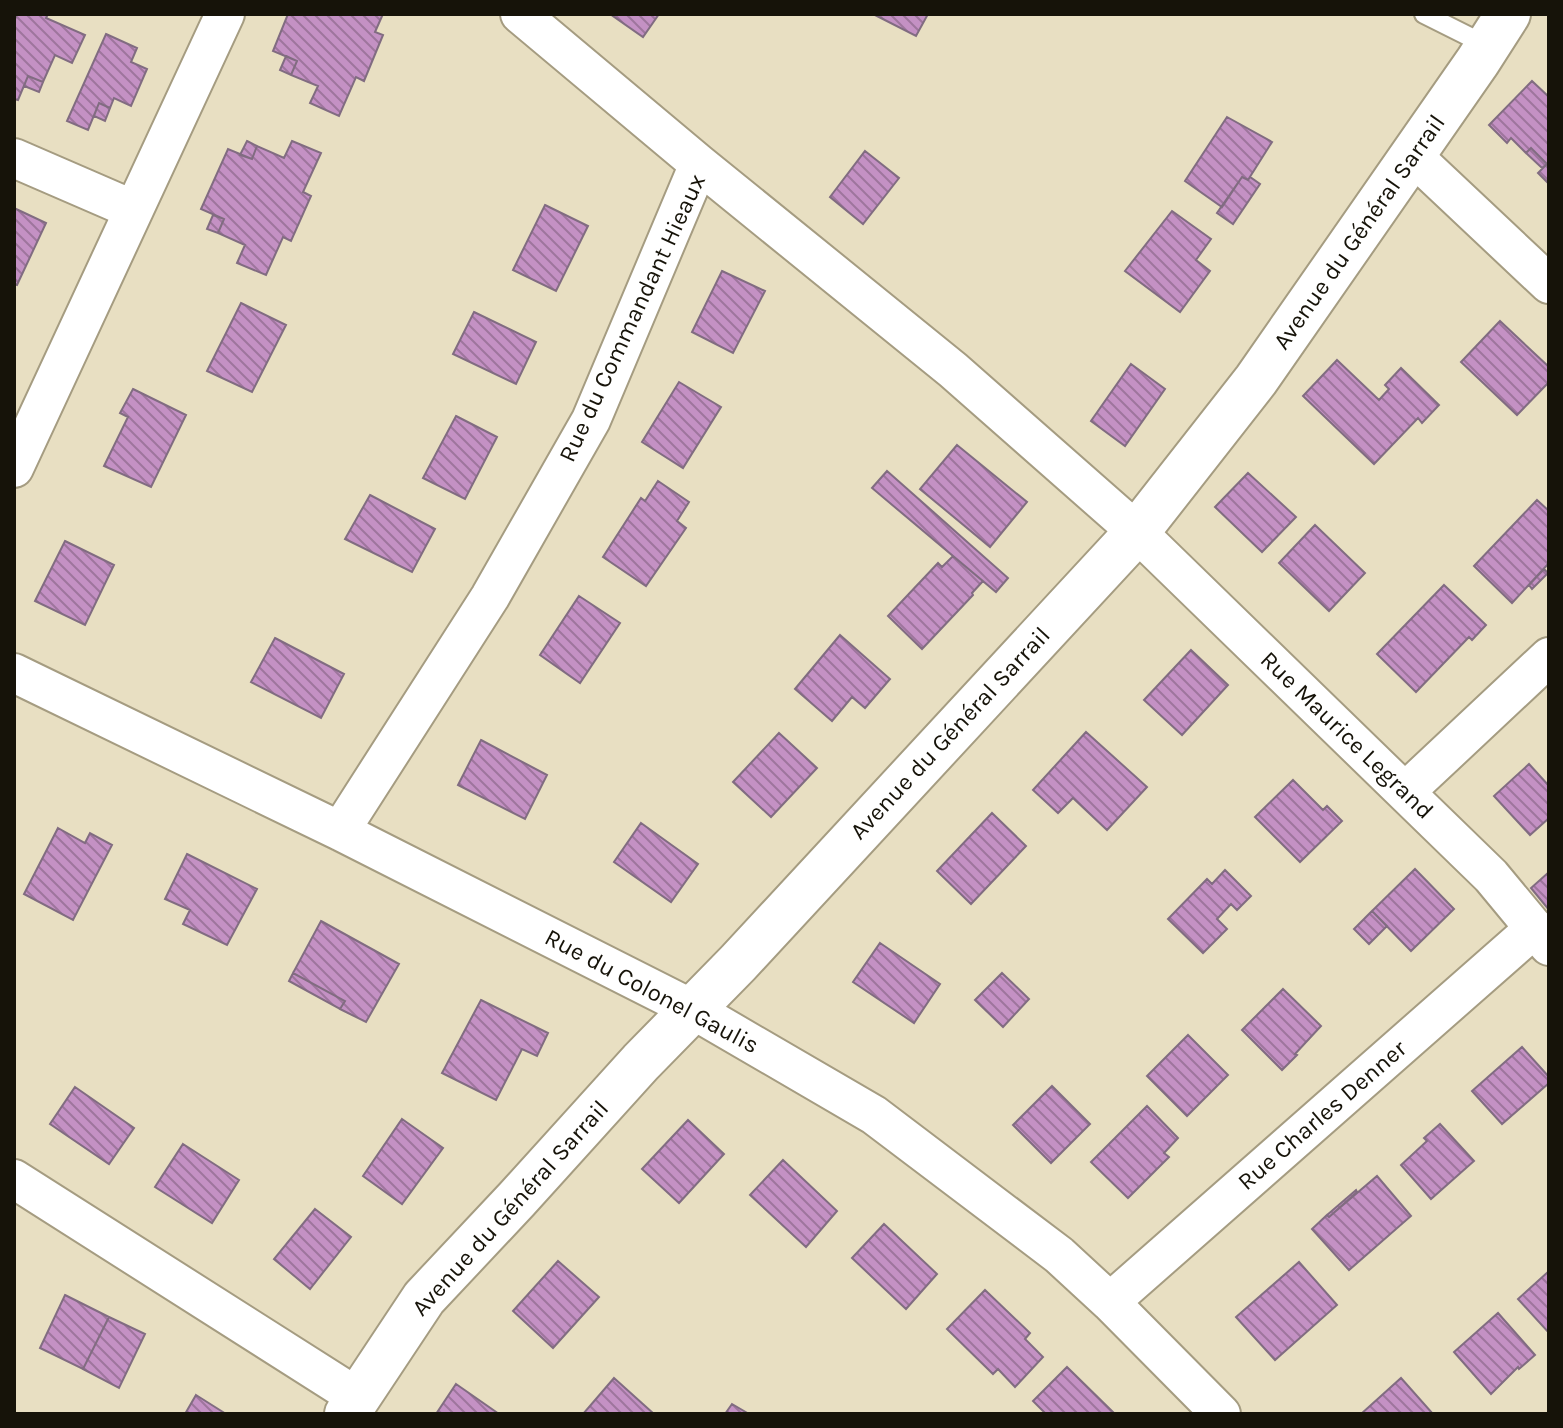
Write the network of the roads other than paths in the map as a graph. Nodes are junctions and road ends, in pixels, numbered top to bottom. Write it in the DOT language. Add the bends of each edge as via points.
graph roads {
  1 [pos="225,14"];
  2 [pos="520,14"];
  3 [pos="1424,14"];
  4 [pos="1498,30"];
  5 [pos="1413,156"];
  6 [pos="14,158"];
  7 [pos="699,164"];
  8 [pos="134,210"];
  9 [pos="1549,284"];
  10 [pos="14,468"];
  11 [pos="1137,532"];
  12 [pos="1549,657"];
  13 [pos="14,673"];
  14 [pos="1405,792"];
  15 [pos="340,831"];
  16 [pos="1542,937"];
  17 [pos="692,1009"];
  18 [pos="15,1180"];
  19 [pos="1110,1302"];
  20 [pos="352,1406"];
  21 [pos="1221,1414"];
  1 -- 8 [label="street"];
  2 -- 7 [label="street"];
  3 -- 4 [label="lane"];
  4 -- 5 [label="street, Avenue du Général Sarrail"];
  5 -- 9 [label="street"];
  5 -- 11 [label="street, Avenue du Général Sarrail" via="1256,380"];
  6 -- 8 [label="street"];
  7 -- 11 [label="street, Rue du Commandant Hieaux" via="953,370"];
  7 -- 15 [label="street, Rue du Commandant Hieaux" via="591,420 490,597"];
  8 -- 10 [label="street"];
  11 -- 14 [label="street, Rue Maurice Legrand"];
  11 -- 17 [label="street, Avenue du Général Sarrail"];
  12 -- 14 [label="street"];
  13 -- 15 [label="street, Rue du Colonel Gaulis"];
  14 -- 16 [label="street, Rue Maurice Legrand" via="1491,876"];
  15 -- 17 [label="street, Rue du Colonel Gaulis"];
  16 -- 19 [label="street, Rue Charles Denner"];
  17 -- 19 [label="street, Rue du Colonel Gaulis" via="874,1115 1059,1255"];
  17 -- 20 [label="street, Avenue du Général Sarrail" via="424,1298"];
  18 -- 20 [label="street"];
  19 -- 21 [label="street, Rue du Colonel Gaulis"];
}
